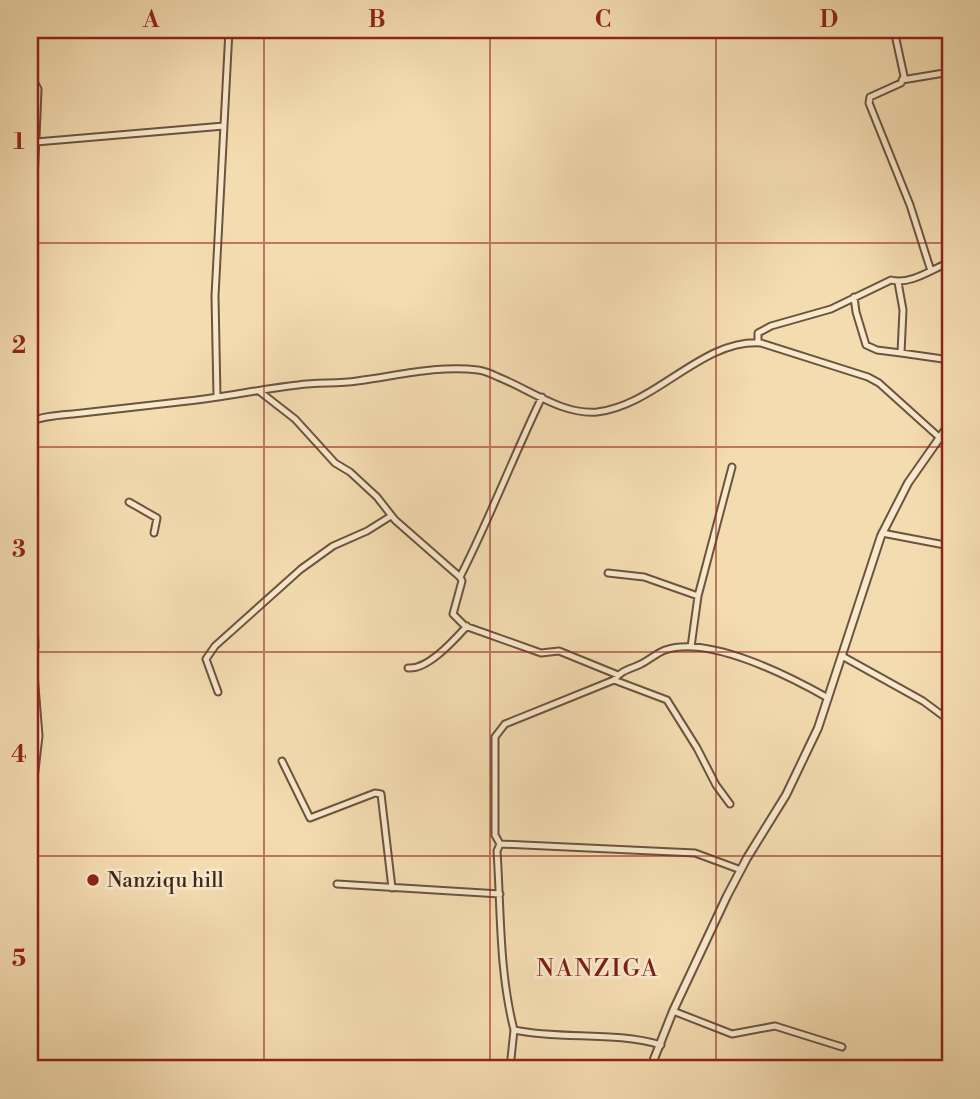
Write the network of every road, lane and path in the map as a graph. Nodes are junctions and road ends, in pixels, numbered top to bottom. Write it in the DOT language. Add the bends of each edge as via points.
graph roads {
  1 [pos="229,30"];
  2 [pos="894,30"];
  3 [pos="950,72"];
  4 [pos="30,74"];
  5 [pos="902,80"];
  6 [pos="224,126"];
  7 [pos="36,142"];
  8 [pos="950,262"];
  9 [pos="931,271"];
  10 [pos="898,282"];
  11 [pos="854,297"];
  12 [pos="758,343"];
  13 [pos="901,353"];
  14 [pos="31,356"];
  15 [pos="950,360"];
  16 [pos="259,391"];
  17 [pos="217,397"];
  18 [pos="542,397"];
  19 [pos="33,421"];
  20 [pos="950,423"];
  21 [pos="30,431"];
  22 [pos="940,438"];
  23 [pos="732,467"];
  24 [pos="30,502"];
  25 [pos="129,502"];
  26 [pos="391,516"];
  27 [pos="30,527"];
  28 [pos="154,533"];
  29 [pos="882,533"];
  30 [pos="950,546"];
  31 [pos="608,573"];
  32 [pos="460,578"];
  33 [pos="698,596"];
  34 [pos="31,622"];
  35 [pos="467,626"];
  36 [pos="691,647"];
  37 [pos="842,656"];
  38 [pos="408,668"];
  39 [pos="616,677"];
  40 [pos="218,692"];
  41 [pos="828,698"];
  42 [pos="950,721"];
  43 [pos="282,761"];
  44 [pos="34,779"];
  45 [pos="730,804"];
  46 [pos="500,844"];
  47 [pos="741,870"];
  48 [pos="337,884"];
  49 [pos="392,888"];
  50 [pos="500,894"];
  51 [pos="673,1011"];
  52 [pos="514,1030"];
  53 [pos="661,1045"];
  54 [pos="842,1047"];
  55 [pos="510,1068"];
  56 [pos="650,1069"];
  1 -- 6 [label="street"];
  2 -- 5 [label="street"];
  3 -- 5 [label="street"];
  4 -- 7 [label="street" via="38,89"];
  5 -- 9 [label="street" via="870,97 869,103"];
  6 -- 7 [label="street"];
  6 -- 17 [label="street" via="215,296"];
  7 -- 14 [label="street"];
  8 -- 9 [label="street"];
  9 -- 10 [label="street"];
  10 -- 11 [label="street" via="891,280"];
  10 -- 13 [label="street" via="903,310"];
  11 -- 12 [label="street" via="831,309 771,326 758,333"];
  11 -- 13 [label="street" via="866,345"];
  12 -- 18 [label="street" via="727,347 618,407 576,411"];
  12 -- 22 [label="street" via="879,383"];
  13 -- 15 [label="street"];
  14 -- 19 [label="street"];
  16 -- 17 [label="street"];
  16 -- 18 [label="street" via="414,371 480,370"];
  16 -- 26 [label="street" via="295,419"];
  17 -- 19 [label="street"];
  18 -- 32 [label="street"];
  20 -- 22 [label="street"];
  21 -- 24 [label="street"];
  22 -- 29 [label="street" via="908,483"];
  23 -- 33 [label="street"];
  25 -- 28 [label="street" via="157,518"];
  26 -- 32 [label="street"];
  26 -- 40 [label="street" via="333,546 301,569 215,646 206,659"];
  27 -- 34 [label="street"];
  29 -- 30 [label="street"];
  29 -- 37 [label="street"];
  31 -- 33 [label="street" via="644,577"];
  32 -- 35 [label="street" via="453,614"];
  33 -- 36 [label="street"];
  34 -- 44 [label="street" via="39,736"];
  35 -- 38 [label="street" via="440,653"];
  35 -- 39 [label="street" via="541,653 559,651"];
  36 -- 39 [label="street" via="664,651"];
  36 -- 41 [label="street" via="736,656"];
  37 -- 41 [label="street"];
  37 -- 42 [label="street"];
  39 -- 45 [label="street" via="667,700"];
  39 -- 46 [label="street" via="505,724 495,737 495,835"];
  41 -- 47 [label="street" via="786,794"];
  43 -- 49 [label="street" via="310,818 381,794"];
  46 -- 47 [label="street" via="695,853"];
  46 -- 50 [label="street"];
  47 -- 51 [label="street"];
  48 -- 49 [label="street"];
  49 -- 50 [label="street"];
  50 -- 52 [label="street" via="503,971"];
  51 -- 53 [label="street"];
  51 -- 54 [label="street" via="732,1034 775,1026"];
  52 -- 53 [label="street"];
  52 -- 55 [label="street"];
  53 -- 56 [label="street"];
}
